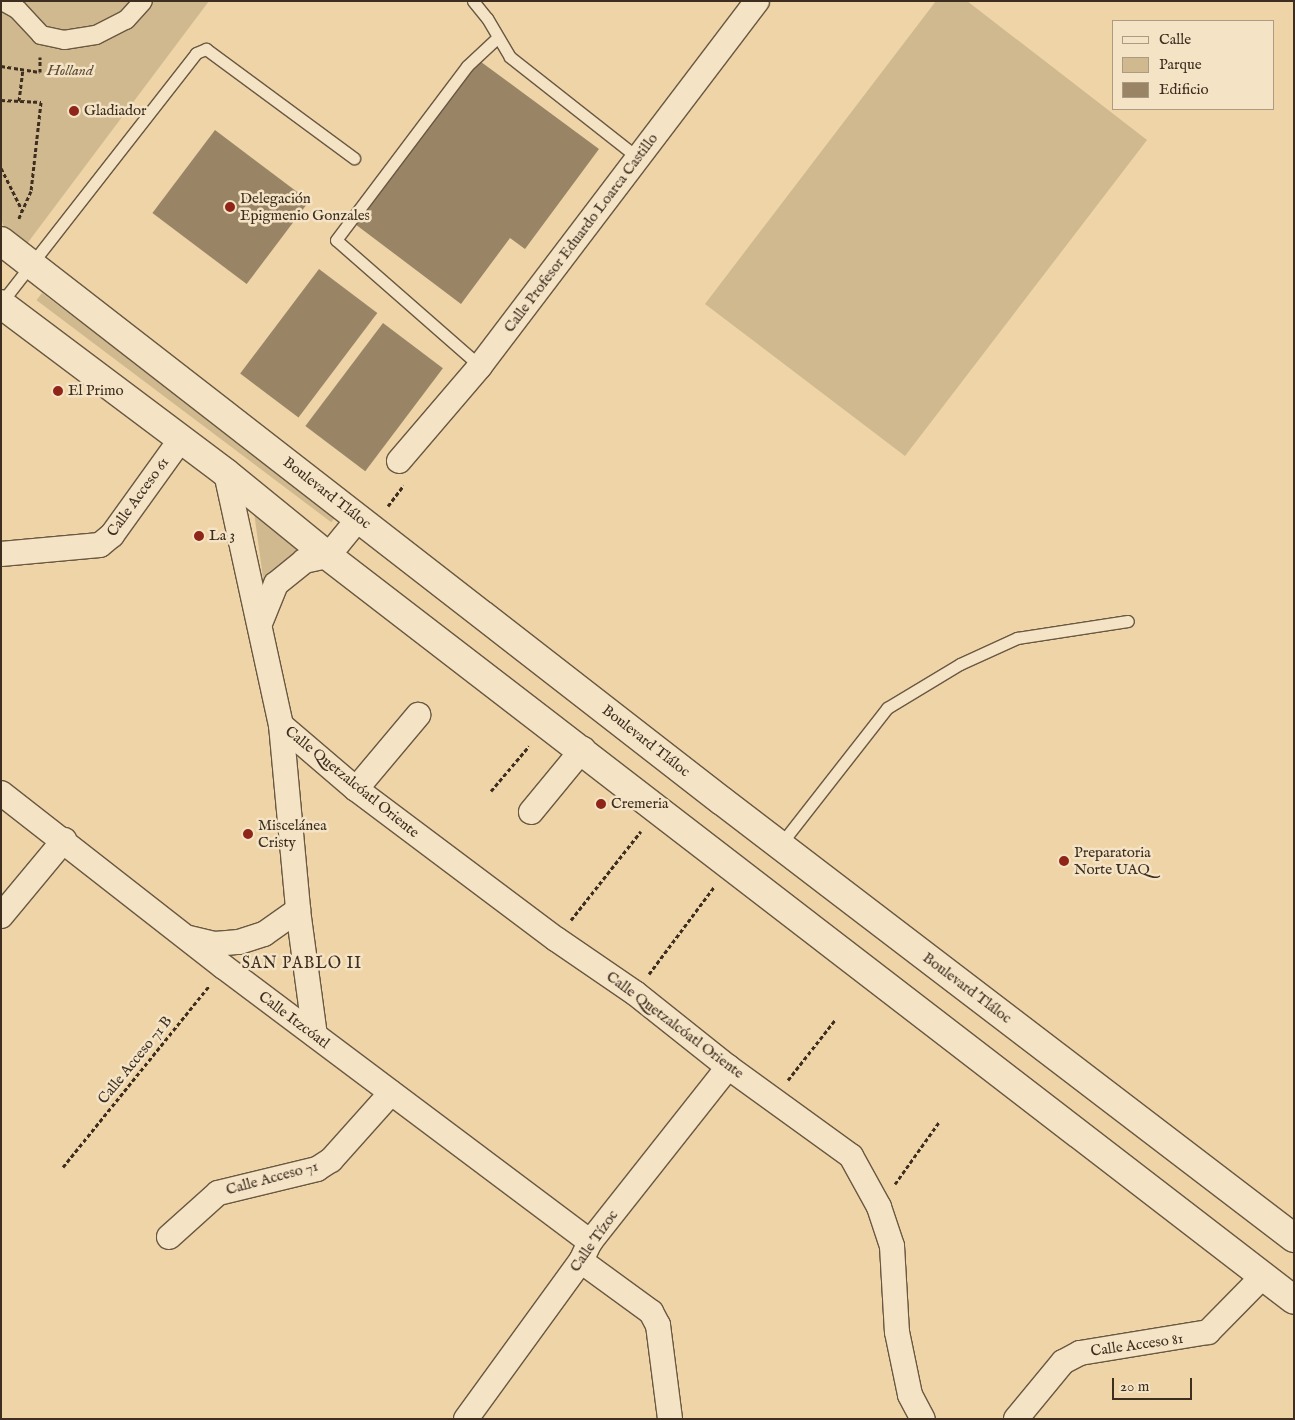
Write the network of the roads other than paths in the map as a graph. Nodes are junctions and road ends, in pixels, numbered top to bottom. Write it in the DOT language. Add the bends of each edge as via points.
graph roads {
  1 [pos="2,1"];
  2 [pos="143,1"];
  3 [pos="473,1"];
  4 [pos="757,1"];
  5 [pos="496,38"];
  6 [pos="637,157"];
  7 [pos="354,158"];
  8 [pos="1,241"];
  9 [pos="32,265"];
  10 [pos="1,303"];
  11 [pos="480,366"];
  12 [pos="181,439"];
  13 [pos="399,461"];
  14 [pos="226,474"];
  15 [pos="359,518"];
  16 [pos="1,554"];
  17 [pos="328,556"];
  18 [pos="260,621"];
  19 [pos="1128,621"];
  20 [pos="418,715"];
  21 [pos="280,725"];
  22 [pos="583,750"];
  23 [pos="356,789"];
  24 [pos="1,793"];
  25 [pos="531,812"];
  26 [pos="64,840"];
  27 [pos="780,845"];
  28 [pos="298,910"];
  29 [pos="1,916"];
  30 [pos="188,938"];
  31 [pos="315,1035"];
  32 [pos="728,1067"];
  33 [pos="391,1093"];
  34 [pos="169,1237"];
  35 [pos="1294,1238"];
  36 [pos="586,1251"];
  37 [pos="1263,1276"];
  38 [pos="1294,1300"];
  39 [pos="466,1419"];
  40 [pos="670,1419"];
  41 [pos="923,1419"];
  42 [pos="1016,1419"];
  1 -- 2 [label="street" via="18,10 41,35 64,40 96,35 126,20"];
  3 -- 5 [label="lane" via="487,18"];
  4 -- 6 [label="street, Calle Profesor Eduardo Loarca Castillo"];
  5 -- 6 [label="lane" via="510,58"];
  5 -- 11 [label="lane" via="467,66 336,240"];
  6 -- 11 [label="street, Calle Profesor Eduardo Loarca Castillo"];
  7 -- 9 [label="lane" via="206,49 196,53 181,69"];
  8 -- 9 [label="street, Boulevard Tláloc"];
  9 -- 10 [label="lane"];
  9 -- 15 [label="street, Boulevard Tláloc"];
  10 -- 12 [label="street"];
  11 -- 13 [label="street, Calle Profesor Eduardo Loarca Castillo"];
  12 -- 14 [label="street"];
  12 -- 16 [label="street, Calle Acceso 61" via="112,535 100,545"];
  14 -- 17 [label="street"];
  14 -- 18 [label="street"];
  15 -- 17 [label="street"];
  15 -- 27 [label="street, Boulevard Tláloc"];
  17 -- 18 [label="street" via="304,561 276,584"];
  17 -- 22 [label="street"];
  18 -- 21 [label="street"];
  19 -- 27 [label="lane" via="1017,638 960,664 887,708"];
  20 -- 23 [label="street"];
  21 -- 23 [label="street, Calle Quetzalcóatl Oriente"];
  21 -- 28 [label="street"];
  22 -- 25 [label="street"];
  22 -- 37 [label="street"];
  23 -- 32 [label="street, Calle Quetzalcóatl Oriente" via="556,939 635,993"];
  24 -- 26 [label="street, Calle Itzcóatl"];
  26 -- 29 [label="street"];
  26 -- 30 [label="street, Calle Itzcóatl"];
  27 -- 35 [label="street, Boulevard Tláloc"];
  28 -- 30 [label="street" via="264,934 239,942 215,944"];
  28 -- 31 [label="street"];
  30 -- 31 [label="street, Calle Itzcóatl"];
  31 -- 33 [label="street, Calle Itzcóatl"];
  32 -- 36 [label="street, Calle Tízoc"];
  32 -- 41 [label="street, Calle Quetzalcóatl Oriente" via="852,1156 879,1207 892,1246 897,1332 910,1395"];
  33 -- 34 [label="street, Calle Acceso 71" via="324,1165 218,1192"];
  33 -- 36 [label="street, Calle Itzcóatl"];
  36 -- 39 [label="street, Calle Tízoc"];
  36 -- 40 [label="street, Calle Itzcóatl" via="651,1312 658,1325"];
  37 -- 38 [label="street"];
  37 -- 42 [label="street, Calle Acceso 81" via="1223,1321 1208,1332 1080,1353 1063,1362"];
}
